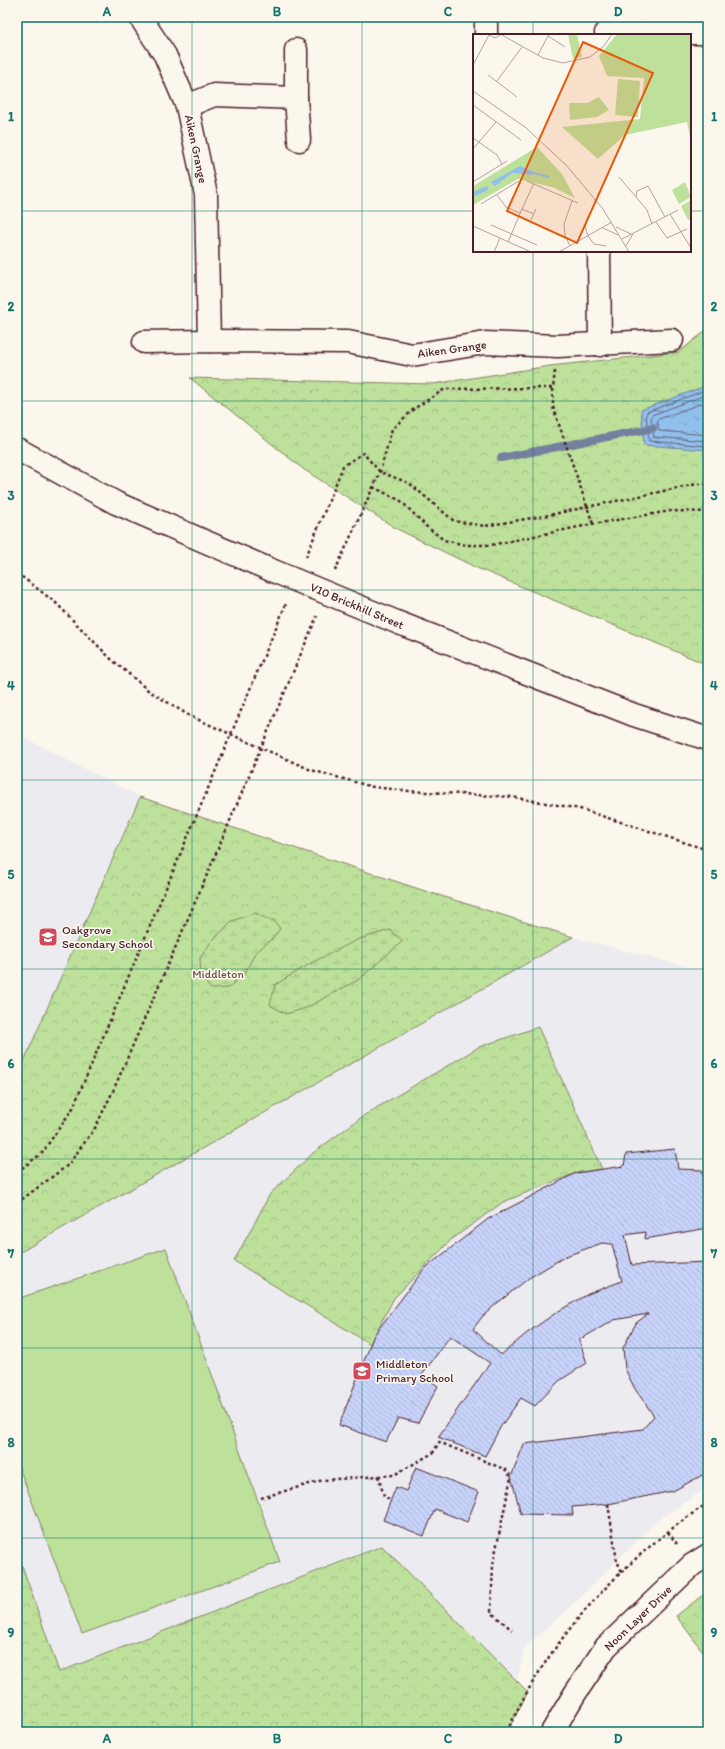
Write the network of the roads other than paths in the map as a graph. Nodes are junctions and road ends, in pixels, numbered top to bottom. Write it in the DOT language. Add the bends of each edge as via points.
graph roads {
  1 [pos="140,17"];
  2 [pos="605,28"];
  3 [pos="708,33"];
  4 [pos="296,50"];
  5 [pos="296,98"];
  6 [pos="187,106"];
  7 [pos="299,140"];
  8 [pos="599,252"];
  9 [pos="672,340"];
  10 [pos="209,341"];
  11 [pos="144,342"];
  12 [pos="600,345"];
  13 [pos="17,449"];
  14 [pos="708,739"];
  15 [pos="708,1555"];
  16 [pos="552,1732"];
  1 -- 6 [label="street, Aiken Grange" via="165,55"];
  2 -- 3 [label="street"];
  4 -- 5 [label="street"];
  5 -- 6 [label="street" via="214,95"];
  5 -- 7 [label="street"];
  6 -- 10 [label="street, Aiken Grange" via="206,195"];
  8 -- 12 [label="street"];
  9 -- 12 [label="street, Aiken Grange"];
  10 -- 11 [label="street, Aiken Grange"];
  10 -- 12 [label="street, Aiken Grange" via="348,342 412,355 485,343"];
  13 -- 14 [label="street, V10 Brickhill Street, bridge" via="116,503 271,570 634,715"];
  15 -- 16 [label="street, Noon Layer Drive" via="692,1566 606,1647"];
}
